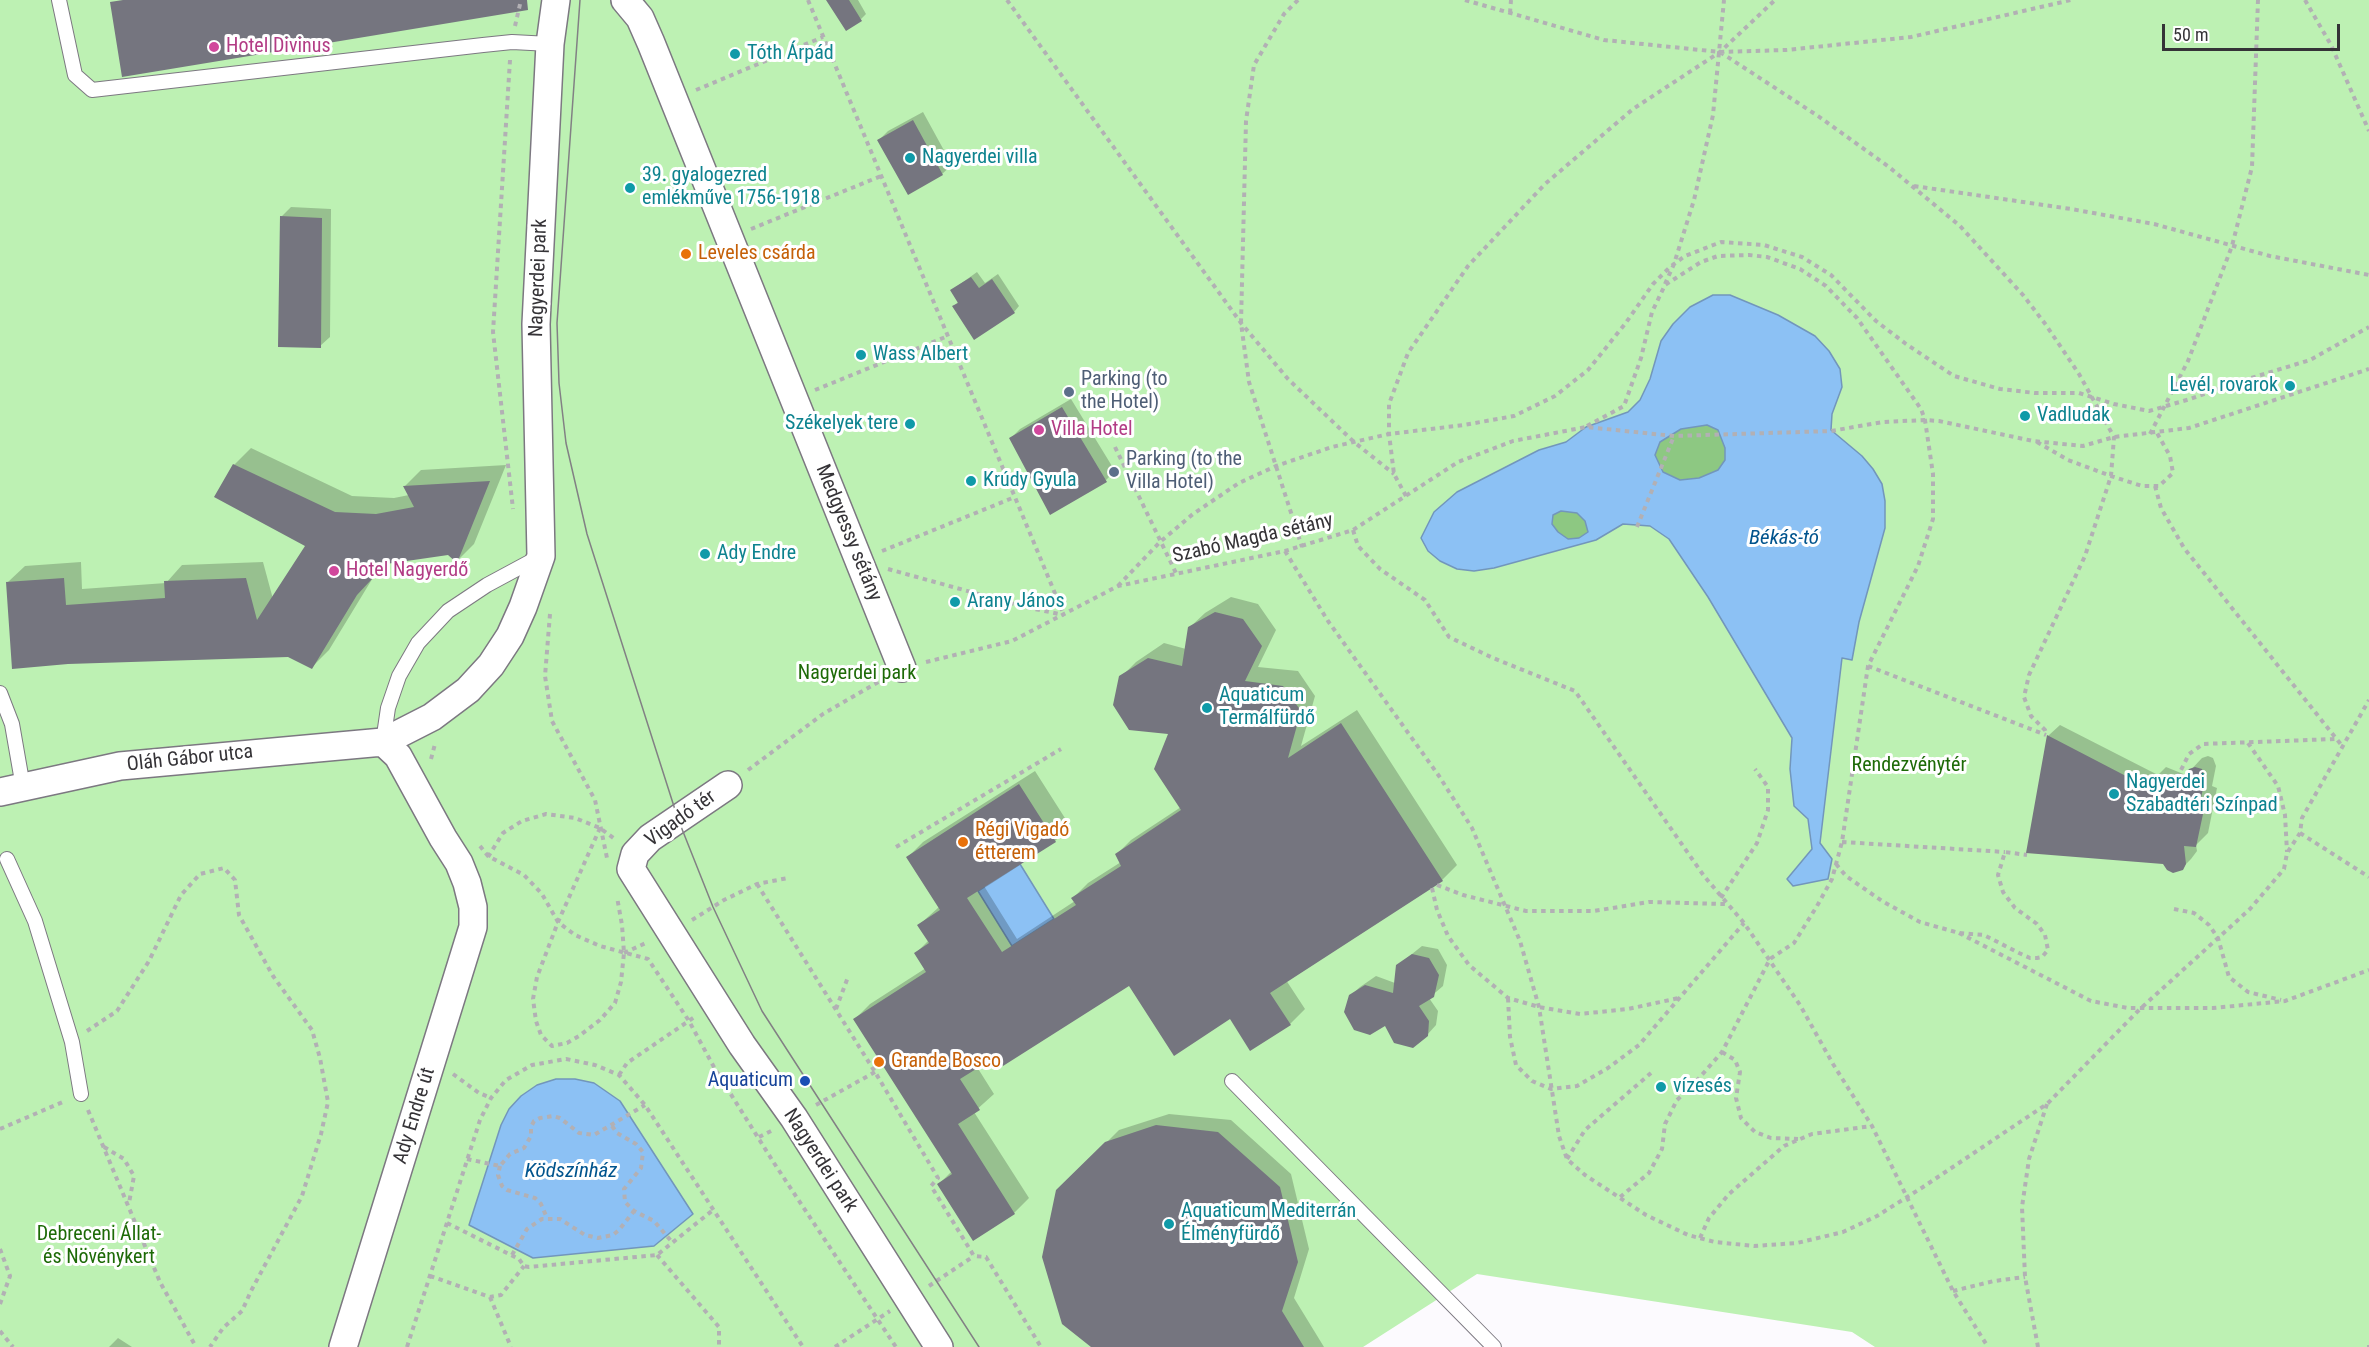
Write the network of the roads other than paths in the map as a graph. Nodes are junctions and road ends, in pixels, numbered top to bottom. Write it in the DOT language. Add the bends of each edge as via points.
graph roads {
  1 [pos="59,0"];
  2 [pos="556,0"];
  3 [pos="625,0"];
  4 [pos="550,44"];
  5 [pos="541,556"];
  6 [pos="902,668"];
  7 [pos="0,693"];
  8 [pos="383,742"];
  9 [pos="728,785"];
  10 [pos="12,790"];
  11 [pos="635,854"];
  12 [pos="7,859"];
  13 [pos="1232,1081"];
  14 [pos="81,1094"];
  15 [pos="343,1347"];
  16 [pos="939,1347"];
  17 [pos="1494,1347"];
  1 -- 4 [label="lane" via="75,75 92,90 512,42"];
  2 -- 4 [label="street, Nagyerdei park"];
  3 -- 6 [label="street, Medgyessy sétány" via="640,18 674,99"];
  4 -- 5 [label="street, Nagyerdei park" via="536,324"];
  5 -- 8 [label="street" via="510,636 491,665 468,690 432,717"];
  5 -- 8 [label="lane" via="448,611 418,643 399,676 388,708"];
  7 -- 10 [label="lane" via="12,724"];
  8 -- 10 [label="street, Oláh Gábor utca" via="120,766"];
  8 -- 15 [label="street, Ady Endre út" via="398,756 459,863 473,907 473,927"];
  9 -- 11 [label="street, Vigadó tér" via="650,838"];
  11 -- 16 [label="street, Nagyerdei park" via="631,869"];
  12 -- 14 [label="lane" via="35,921 72,1042"];
  13 -- 17 [label="lane"];
}
